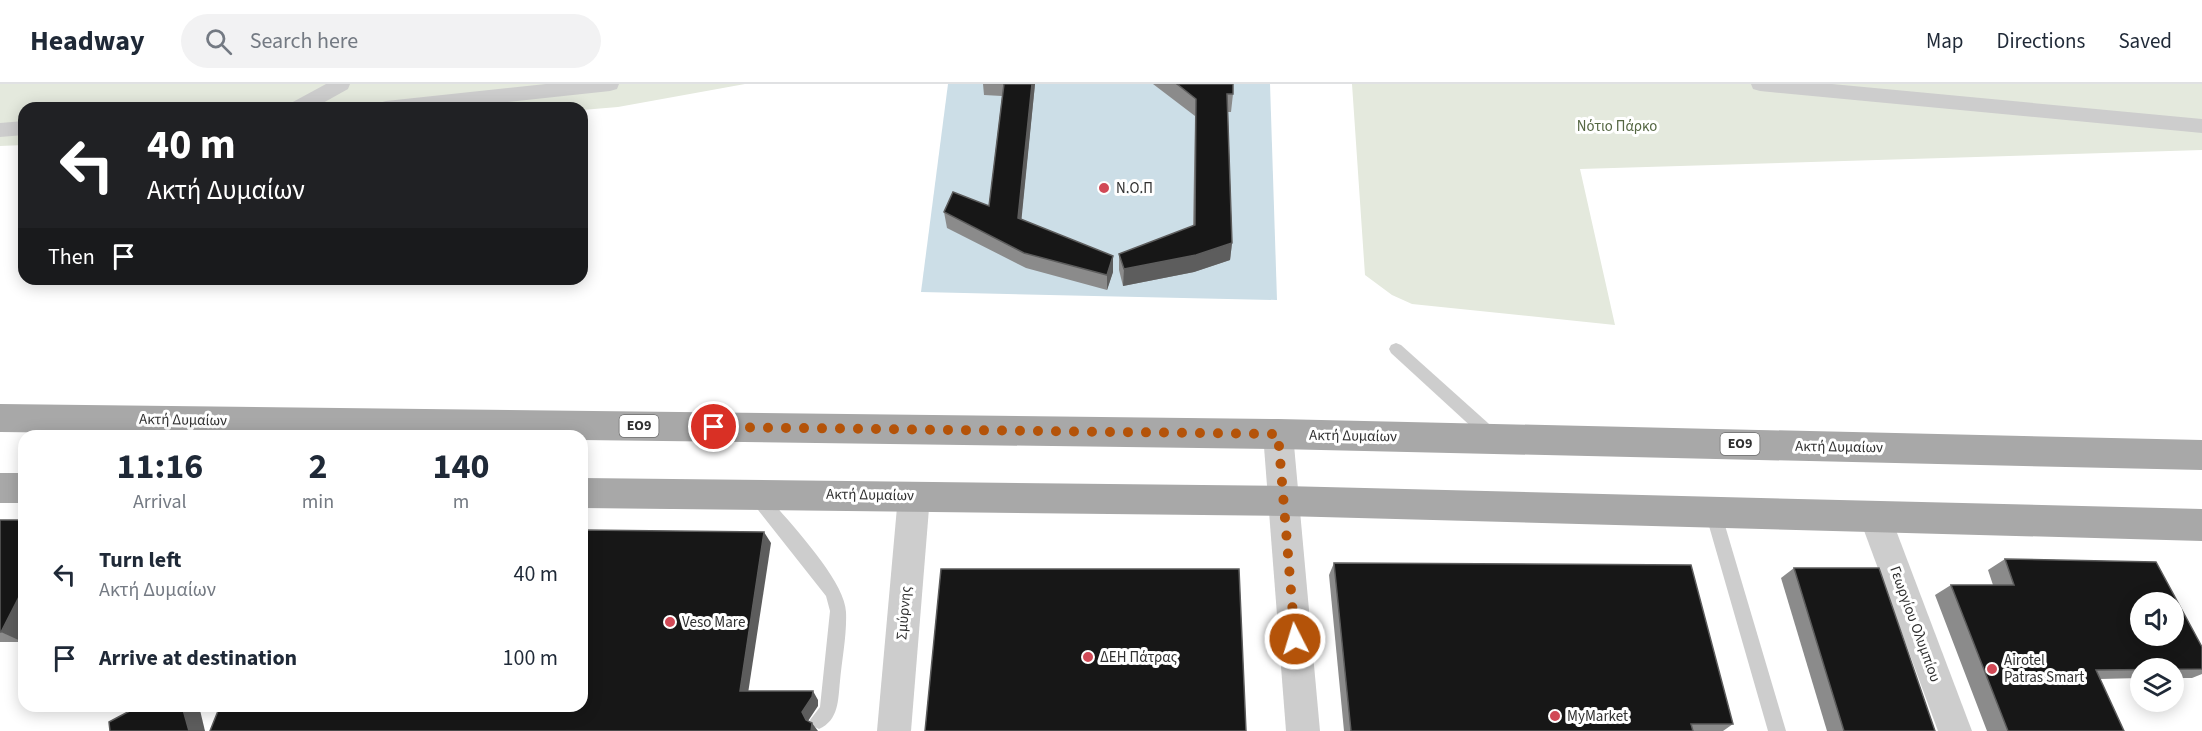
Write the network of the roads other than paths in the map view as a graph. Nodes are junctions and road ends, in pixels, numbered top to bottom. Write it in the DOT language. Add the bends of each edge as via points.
graph roads {
  1 [pos="341,84"];
  2 [pos="610,84"];
  3 [pos="1760,84"];
  4 [pos="309,102"];
  5 [pos="442,102"];
  6 [pos="2202,126"];
  7 [pos="18,128"];
  8 [pos="0,130"];
  9 [pos="1396,349"];
  10 [pos="0,418"];
  11 [pos="1278,434"];
  12 [pos="1495,439"];
  13 [pos="2202,455"];
  14 [pos="0,488"];
  15 [pos="18,488"];
  16 [pos="588,492"];
  17 [pos="755,494"];
  18 [pos="914,496"];
  19 [pos="1284,501"];
  20 [pos="1713,512"];
  21 [pos="1875,517"];
  22 [pos="2202,525"];
  23 [pos="819,720"];
  24 [pos="894,731"];
  25 [pos="1303,731"];
  26 [pos="1777,731"];
  27 [pos="1955,731"];
  1 -- 4 [label="street"];
  2 -- 5 [label="street"];
  3 -- 6 [label="street"];
  7 -- 8 [label="street"];
  9 -- 12 [label="lane"];
  10 -- 11 [label="main road, Ακτή Δυμαίων / ΕΟ9"];
  11 -- 12 [label="main road, Ακτή Δυμαίων / ΕΟ9"];
  11 -- 19 [label="street"];
  12 -- 13 [label="main road, Ακτή Δυμαίων / ΕΟ9"];
  14 -- 15 [label="main road"];
  16 -- 17 [label="main road, Ακτή Δυμαίων"];
  17 -- 18 [label="main road, Ακτή Δυμαίων"];
  17 -- 23 [label="lane" via="834,593 837,611 828,711"];
  18 -- 19 [label="main road, Ακτή Δυμαίων"];
  18 -- 24 [label="street, Σμύρνης"];
  19 -- 20 [label="main road, Ακτή Δυμαίων"];
  19 -- 25 [label="street"];
  20 -- 21 [label="main road, Ακτή Δυμαίων"];
  20 -- 26 [label="lane"];
  21 -- 22 [label="main road, Ακτή Δυμαίων"];
  21 -- 27 [label="street, Γεωργίου Ολυμπίου"];
}
